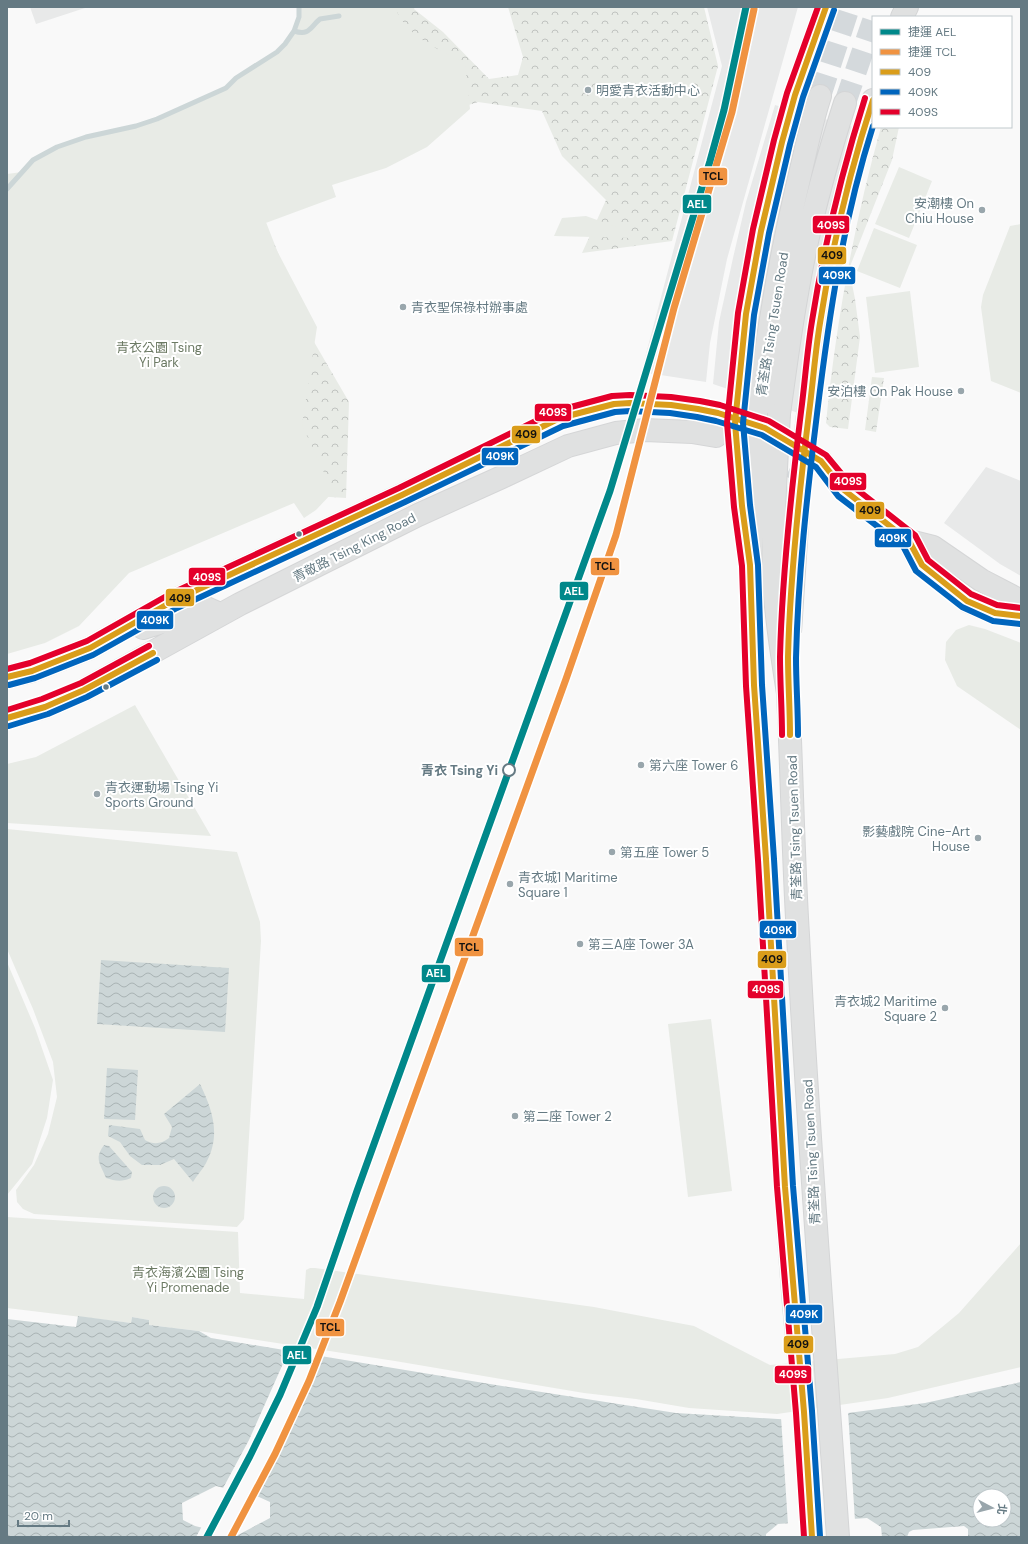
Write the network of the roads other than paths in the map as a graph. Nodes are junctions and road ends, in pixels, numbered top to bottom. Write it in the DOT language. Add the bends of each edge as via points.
graph roads {
  1 [pos="826,7"];
  2 [pos="907,7"];
  3 [pos="902,16"];
  4 [pos="820,96"];
  5 [pos="845,103"];
  6 [pos="872,103"];
  7 [pos="718,413"];
  8 [pos="716,436"];
  9 [pos="480,458"];
  10 [pos="526,466"];
  11 [pos="817,469"];
  12 [pos="909,541"];
  13 [pos="750,565"];
  14 [pos="1021,601"];
  15 [pos="208,608"];
  16 [pos="1021,616"];
  17 [pos="7,677"];
  18 [pos="788,693"];
  19 [pos="7,718"];
  20 [pos="812,1537"];
  21 [pos="838,1537"];
  1 -- 13 [label="main road, bridge" via="782,142 761,231 745,326 734,423"];
  2 -- 3 [label="main road"];
  4 -- 13 [label="main road, 青荃路 Tsing Tsuen Road, bridge" via="786,233 770,323 761,397"];
  5 -- 18 [label="main road, 青荃路 Tsing Tsuen Road, bridge" via="808,238 779,414 774,581"];
  6 -- 18 [label="main road, bridge" via="849,182 822,311 798,510"];
  7 -- 9 [label="main road, 青敬路 Tsing King Road" via="647,403 614,404 560,418"];
  8 -- 10 [label="main road, 青敬路 Tsing King Road" via="645,430 616,433 568,446"];
  9 -- 10 [label="main road"];
  9 -- 15 [label="main road, 青敬路 Tsing King Road" via="402,495"];
  10 -- 15 [label="main road, 青敬路 Tsing King Road"];
  11 -- 12 [label="main road"];
  12 -- 14 [label="main road" via="933,547 981,580"];
  12 -- 16 [label="main road" via="922,565 968,601 995,613"];
  13 -- 20 [label="main road, 青荃路 Tsing Tsuen Road" via="754,685 785,1187"];
  15 -- 17 [label="main road, 青敬路 Tsing King Road" via="166,605 108,639 73,655 32,671"];
  15 -- 19 [label="main road, 青敬路 Tsing King Road" via="84,690 45,707"];
  18 -- 21 [label="main road, 青荃路 Tsing Tsuen Road" via="798,937"];
}
